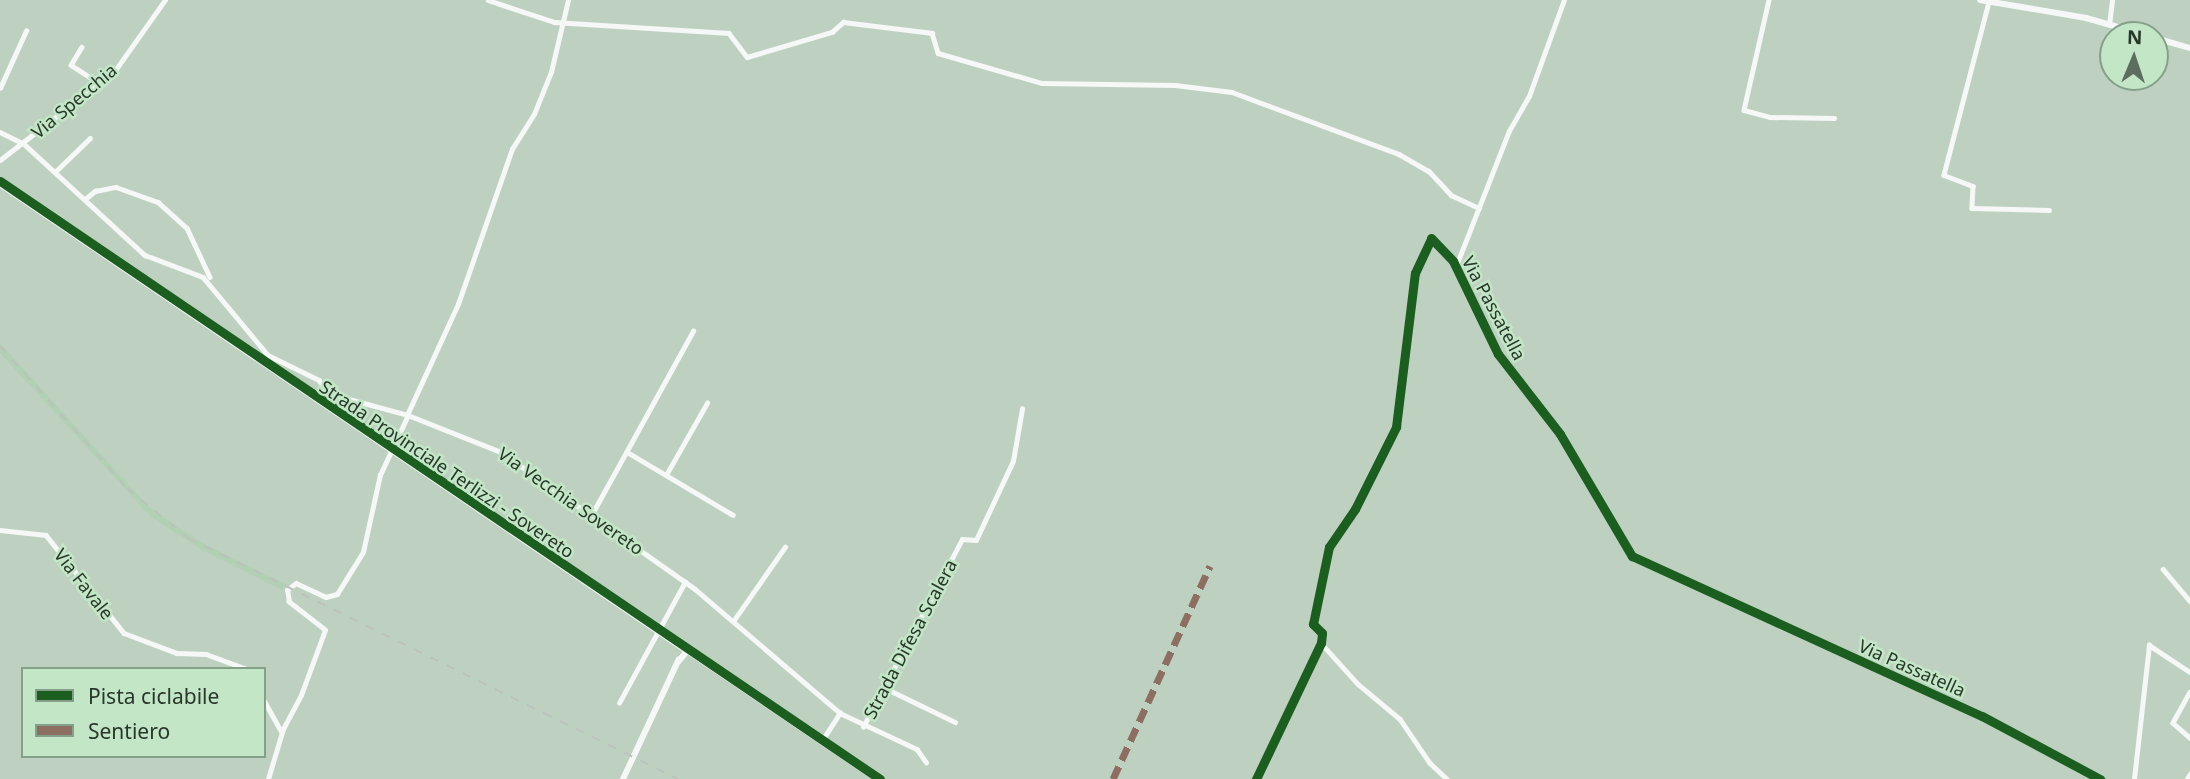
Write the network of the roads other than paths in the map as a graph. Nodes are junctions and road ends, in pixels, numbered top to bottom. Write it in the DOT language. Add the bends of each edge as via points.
graph roads {
  1 [pos="165,0"];
  2 [pos="488,0"];
  3 [pos="568,0"];
  4 [pos="1563,0"];
  5 [pos="1769,0"];
  6 [pos="1980,0"];
  7 [pos="2112,0"];
  8 [pos="1989,2"];
  9 [pos="2109,21"];
  10 [pos="565,22"];
  11 [pos="2099,23"];
  12 [pos="26,31"];
  13 [pos="2169,42"];
  14 [pos="82,47"];
  15 [pos="2190,48"];
  16 [pos="99,83"];
  17 [pos="0,88"];
  18 [pos="1834,118"];
  19 [pos="0,132"];
  20 [pos="90,138"];
  21 [pos="23,143"];
  22 [pos="0,160"];
  23 [pos="56,172"];
  24 [pos="0,184"];
  25 [pos="85,199"];
  26 [pos="1479,208"];
  27 [pos="2049,210"];
  28 [pos="1456,266"];
  29 [pos="210,277"];
  30 [pos="693,331"];
  31 [pos="327,393"];
  32 [pos="317,400"];
  33 [pos="707,403"];
  34 [pos="1022,409"];
  35 [pos="407,415"];
  36 [pos="391,450"];
  37 [pos="627,452"];
  38 [pos="666,475"];
  39 [pos="592,514"];
  40 [pos="733,515"];
  41 [pos="0,530"];
  42 [pos="785,547"];
  43 [pos="2163,569"];
  44 [pos="685,582"];
  45 [pos="2190,601"];
  46 [pos="734,620"];
  47 [pos="658,631"];
  48 [pos="1321,643"];
  49 [pos="684,649"];
  50 [pos="242,667"];
  51 [pos="2190,672"];
  52 [pos="885,688"];
  53 [pos="2190,692"];
  54 [pos="619,703"];
  55 [pos="266,704"];
  56 [pos="840,713"];
  57 [pos="955,722"];
  58 [pos="863,727"];
  59 [pos="282,732"];
  60 [pos="2190,738"];
  61 [pos="821,741"];
  62 [pos="926,762"];
  63 [pos="2190,774"];
  64 [pos="268,779"];
  65 [pos="623,779"];
  66 [pos="876,779"];
  67 [pos="1256,779"];
  68 [pos="1447,779"];
  69 [pos="2100,779"];
  70 [pos="2134,779"];
  71 [pos="2187,779"];
  1 -- 16 [label="street, Via Specchia" via="123,61"];
  2 -- 10 [label="street"];
  3 -- 10 [label="street"];
  4 -- 26 [label="street" via="1529,96 1509,131"];
  5 -- 18 [label="street" via="1744,110 1770,117"];
  6 -- 8 [label="main road"];
  7 -- 9 [label="street"];
  8 -- 11 [label="main road"];
  8 -- 27 [label="street" via="1944,175 1973,186 1972,208"];
  10 -- 26 [label="street" via="729,33 747,57 832,32 843,22 932,33 938,53 1042,83 1181,86 1233,92 1399,154 1429,171 1451,195"];
  10 -- 35 [label="street" via="551,72 534,114 512,149 458,304"];
  12 -- 17 [label="street"];
  13 -- 15 [label="main road"];
  14 -- 16 [label="street" via="71,65"];
  16 -- 21 [label="street, Via Specchia"];
  19 -- 21 [label="street, Via Vecchia Sovereto"];
  20 -- 23 [label="street"];
  21 -- 22 [label="street, Via Specchia"];
  21 -- 23 [label="street, Via Vecchia Sovereto"];
  23 -- 25 [label="street, Via Vecchia Sovereto"];
  24 -- 32 [label="main road, Strada Provinciale Terlizzi - Sovereto"];
  25 -- 29 [label="street" via="95,191 116,187 158,202 187,228"];
  25 -- 31 [label="street, Via Vecchia Sovereto" via="149,257 203,277 266,353 319,380"];
  26 -- 28 [label="street"];
  28 -- 48 [label="street, Via Passatella" via="1434,240 1427,240 1415,273 1399,369 1396,427 1355,509 1329,547 1322,599 1313,624 1322,633"];
  28 -- 69 [label="street, Via Passatella" via="1497,354 1560,434 1632,556 1982,716"];
  30 -- 37 [label="street"];
  31 -- 32 [label="street"];
  31 -- 35 [label="street, Via Vecchia Sovereto"];
  32 -- 36 [label="main road, Strada Provinciale Terlizzi - Sovereto"];
  33 -- 38 [label="street"];
  34 -- 52 [label="street, Strada Difesa Scalera" via="1013,461 976,540 962,540"];
  35 -- 36 [label="street"];
  35 -- 39 [label="street, Via Vecchia Sovereto" via="482,442"];
  36 -- 47 [label="main road, Strada Provinciale Terlizzi - Sovereto"];
  36 -- 59 [label="street" via="380,475 363,552 337,594 326,597 296,583 287,590 289,603 325,630 302,695"];
  37 -- 38 [label="street"];
  37 -- 39 [label="street"];
  38 -- 40 [label="street"];
  39 -- 44 [label="street, Via Vecchia Sovereto"];
  41 -- 50 [label="street, Via Favale" via="46,535 124,633 177,653 206,654"];
  42 -- 46 [label="street"];
  43 -- 45 [label="street"];
  44 -- 46 [label="street, Via Vecchia Sovereto"];
  44 -- 47 [label="street"];
  46 -- 56 [label="street, Via Vecchia Sovereto"];
  47 -- 49 [label="main road, Strada Provinciale Terlizzi - Sovereto"];
  47 -- 54 [label="street"];
  48 -- 67 [label="street"];
  48 -- 68 [label="street" via="1358,684 1400,719 1430,763"];
  49 -- 61 [label="street, Strada Provinciale Terlizzi - Sovereto"];
  49 -- 65 [label="main road"];
  51 -- 70 [label="street" via="2149,645"];
  52 -- 57 [label="street"];
  52 -- 58 [label="street, Strada Difesa Scalera"];
  53 -- 60 [label="street" via="2173,723"];
  55 -- 59 [label="street"];
  56 -- 58 [label="street, Via Vecchia Sovereto"];
  56 -- 61 [label="street"];
  58 -- 62 [label="street, Via Vecchia Sovereto" via="915,748"];
  59 -- 64 [label="street"];
  61 -- 66 [label="street, Strada Provinciale Terlizzi - Sovereto"];
  63 -- 71 [label="street"];
}
